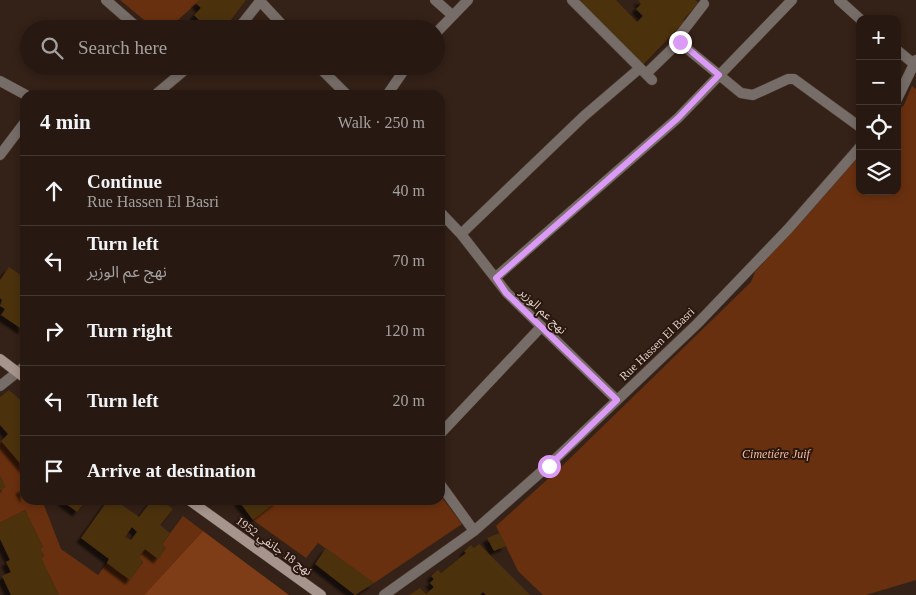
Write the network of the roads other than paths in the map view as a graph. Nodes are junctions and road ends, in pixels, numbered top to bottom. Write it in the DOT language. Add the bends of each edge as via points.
graph roads {
  1 [pos="106,0"];
  2 [pos="435,0"];
  3 [pos="468,0"];
  4 [pos="572,0"];
  5 [pos="792,0"];
  6 [pos="839,0"];
  7 [pos="261,1"];
  8 [pos="704,4"];
  9 [pos="452,15"];
  10 [pos="856,15"];
  11 [pos="129,20"];
  12 [pos="245,20"];
  13 [pos="278,20"];
  14 [pos="445,23"];
  15 [pos="680,42"];
  16 [pos="901,53"];
  17 [pos="915,62"];
  18 [pos="646,74"];
  19 [pos="179,75"];
  20 [pos="327,75"];
  21 [pos="401,75"];
  22 [pos="719,75"];
  23 [pos="0,81"];
  24 [pos="161,90"];
  25 [pos="342,90"];
  26 [pos="390,90"];
  27 [pos="901,91"];
  28 [pos="20,92"];
  29 [pos="856,125"];
  30 [pos="20,129"];
  31 [pos="857,150"];
  32 [pos="0,155"];
  33 [pos="445,217"];
  34 [pos="461,234"];
  35 [pos="496,278"];
  36 [pos="541,327"];
  37 [pos="0,359"];
  38 [pos="20,371"];
  39 [pos="20,373"];
  40 [pos="0,386"];
  41 [pos="617,400"];
  42 [pos="445,429"];
  43 [pos="445,491"];
  44 [pos="196,505"];
  45 [pos="474,531"];
  46 [pos="321,595"];
  47 [pos="384,595"];
  1 -- 11 [label="street"];
  2 -- 9 [label="street"];
  3 -- 9 [label="street"];
  4 -- 18 [label="street"];
  5 -- 22 [label="street"];
  6 -- 10 [label="street"];
  7 -- 12 [label="street"];
  7 -- 13 [label="street"];
  8 -- 15 [label="street" via="680,35"];
  9 -- 14 [label="street"];
  15 -- 18 [label="street"];
  15 -- 22 [label="street"];
  16 -- 17 [label="street"];
  17 -- 27 [label="street"];
  18 -- 34 [label="street" via="584,116"];
  19 -- 24 [label="street"];
  20 -- 25 [label="street"];
  21 -- 26 [label="street"];
  22 -- 29 [label="street" via="748,96 794,78"];
  22 -- 35 [label="street" via="678,118"];
  23 -- 28 [label="street"];
  30 -- 32 [label="street"];
  31 -- 41 [label="street, Rue Hassen El Basri" via="746,273"];
  33 -- 34 [label="street, نهج عم الوزير"];
  34 -- 35 [label="street, نهج عم الوزير"];
  35 -- 36 [label="street, نهج عم الوزير" via="506,293"];
  36 -- 41 [label="street, نهج عم الوزير"];
  36 -- 42 [label="street"];
  37 -- 38 [label="main road"];
  39 -- 40 [label="street"];
  41 -- 45 [label="street, Rue Hassen El Basri" via="549,466"];
  43 -- 45 [label="street"];
  44 -- 46 [label="main road, نهج 18 جانفي 1952"];
  45 -- 47 [label="street, Rue Hassen El Basri"];
}
